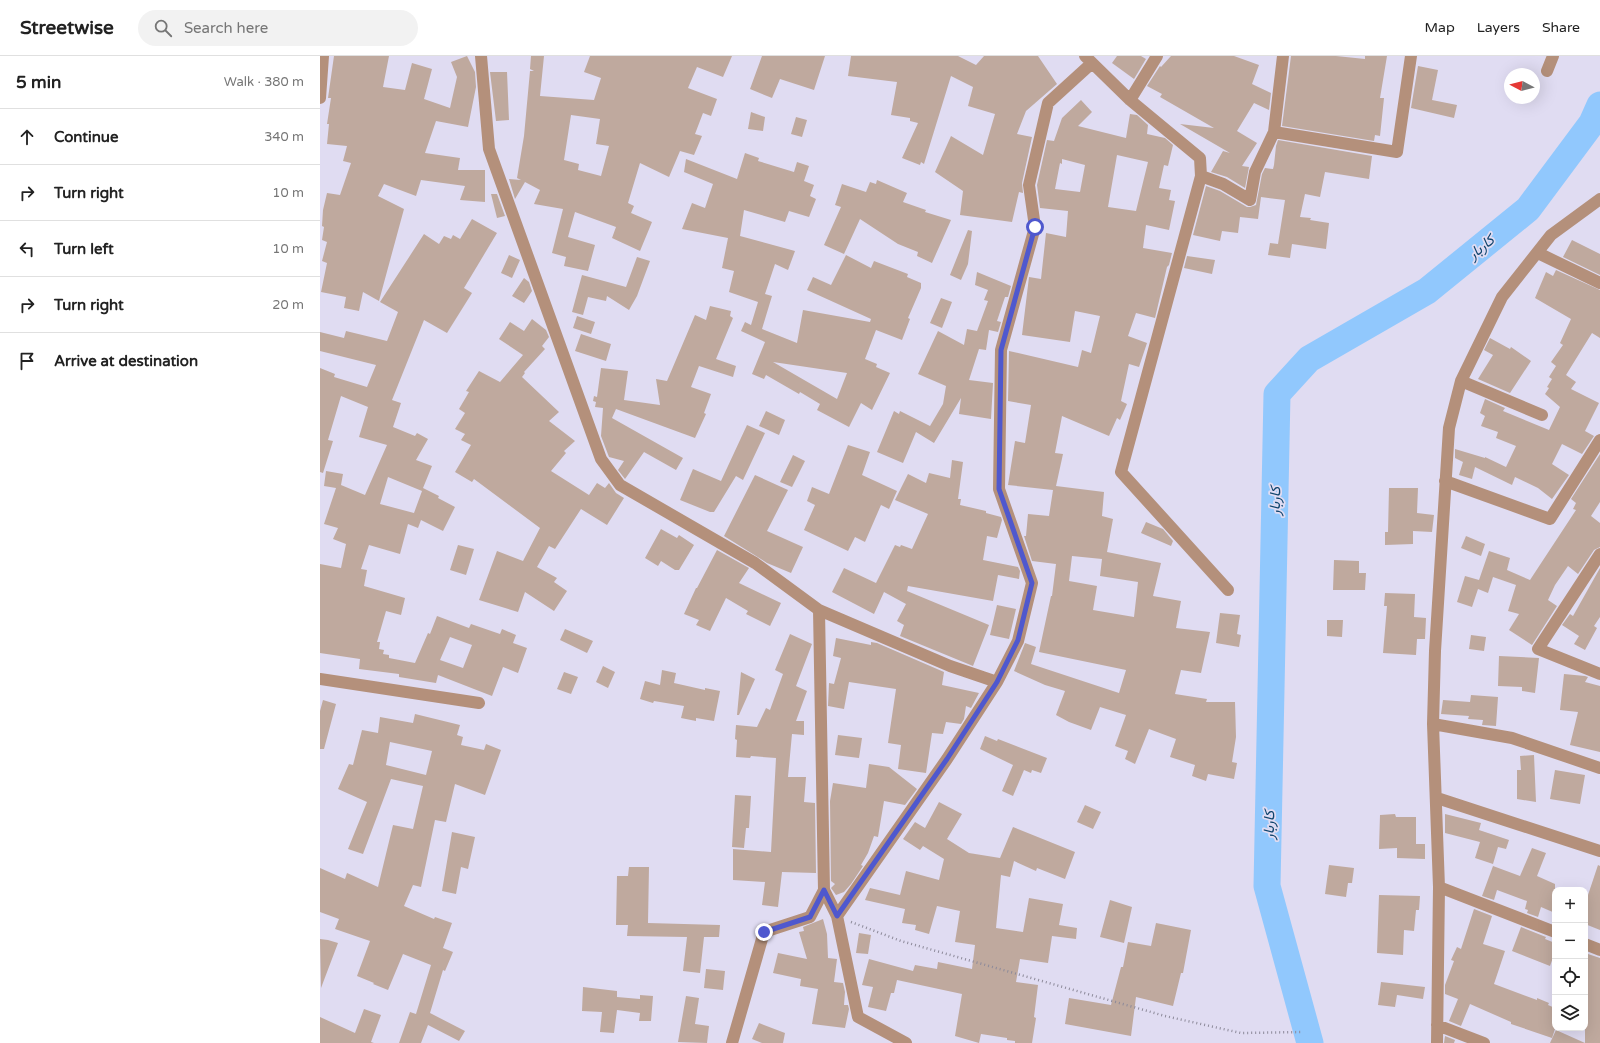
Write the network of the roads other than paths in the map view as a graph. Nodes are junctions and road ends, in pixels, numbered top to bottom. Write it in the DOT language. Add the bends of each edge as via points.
graph roads {
  1 [pos="323,56"];
  2 [pos="481,56"];
  3 [pos="1157,56"];
  4 [pos="1283,56"];
  5 [pos="1411,56"];
  6 [pos="1553,56"];
  7 [pos="1089,59"];
  8 [pos="1547,71"];
  9 [pos="320,98"];
  10 [pos="1130,100"];
  11 [pos="1274,132"];
  12 [pos="1201,176"];
  13 [pos="1600,199"];
  14 [pos="1538,253"];
  15 [pos="1600,283"];
  16 [pos="1461,381"];
  17 [pos="1542,415"];
  18 [pos="1600,440"];
  19 [pos="1445,481"];
  20 [pos="1600,554"];
  21 [pos="1228,590"];
  22 [pos="819,610"];
  23 [pos="1600,674"];
  24 [pos="320,679"];
  25 [pos="997,682"];
  26 [pos="479,703"];
  27 [pos="1433,724"];
  28 [pos="1600,768"];
  29 [pos="1437,798"];
  30 [pos="1600,851"];
  31 [pos="1439,887"];
  32 [pos="824,890"];
  33 [pos="837,916"];
  34 [pos="1552,931"];
  35 [pos="1588,945"];
  36 [pos="1600,950"];
  37 [pos="1437,1024"];
  38 [pos="732,1043"];
  39 [pos="906,1043"];
  40 [pos="1436,1043"];
  41 [pos="1484,1043"];
  1 -- 9 [label="street"];
  2 -- 22 [label="street" via="489,149 601,459 620,485 755,563"];
  3 -- 10 [label="street"];
  4 -- 11 [label="street"];
  5 -- 11 [label="street" via="1397,152"];
  6 -- 8 [label="street"];
  7 -- 10 [label="street"];
  7 -- 25 [label="street" via="1048,103 1029,185 1035,227 1001,350 999,489 1032,583 1018,640"];
  10 -- 12 [label="street" via="1200,158"];
  11 -- 12 [label="street" via="1255,172 1250,200 1224,184"];
  12 -- 21 [label="street" via="1121,472"];
  13 -- 14 [label="street" via="1551,235"];
  14 -- 15 [label="street"];
  14 -- 16 [label="street" via="1502,297"];
  16 -- 17 [label="street"];
  16 -- 19 [label="street" via="1449,428"];
  18 -- 19 [label="street" via="1550,519"];
  19 -- 27 [label="street"];
  20 -- 23 [label="street" via="1538,649"];
  22 -- 25 [label="street" via="950,666"];
  22 -- 32 [label="street"];
  24 -- 26 [label="street"];
  25 -- 33 [label="street" via="947,759"];
  27 -- 28 [label="street" via="1512,738"];
  27 -- 29 [label="street"];
  29 -- 30 [label="street"];
  29 -- 31 [label="street"];
  31 -- 34 [label="street"];
  31 -- 37 [label="street"];
  32 -- 33 [label="street"];
  32 -- 38 [label="street" via="810,917 764,932"];
  33 -- 39 [label="street" via="858,1017"];
  35 -- 36 [label="street"];
  37 -- 40 [label="street"];
  37 -- 41 [label="street"];
}
